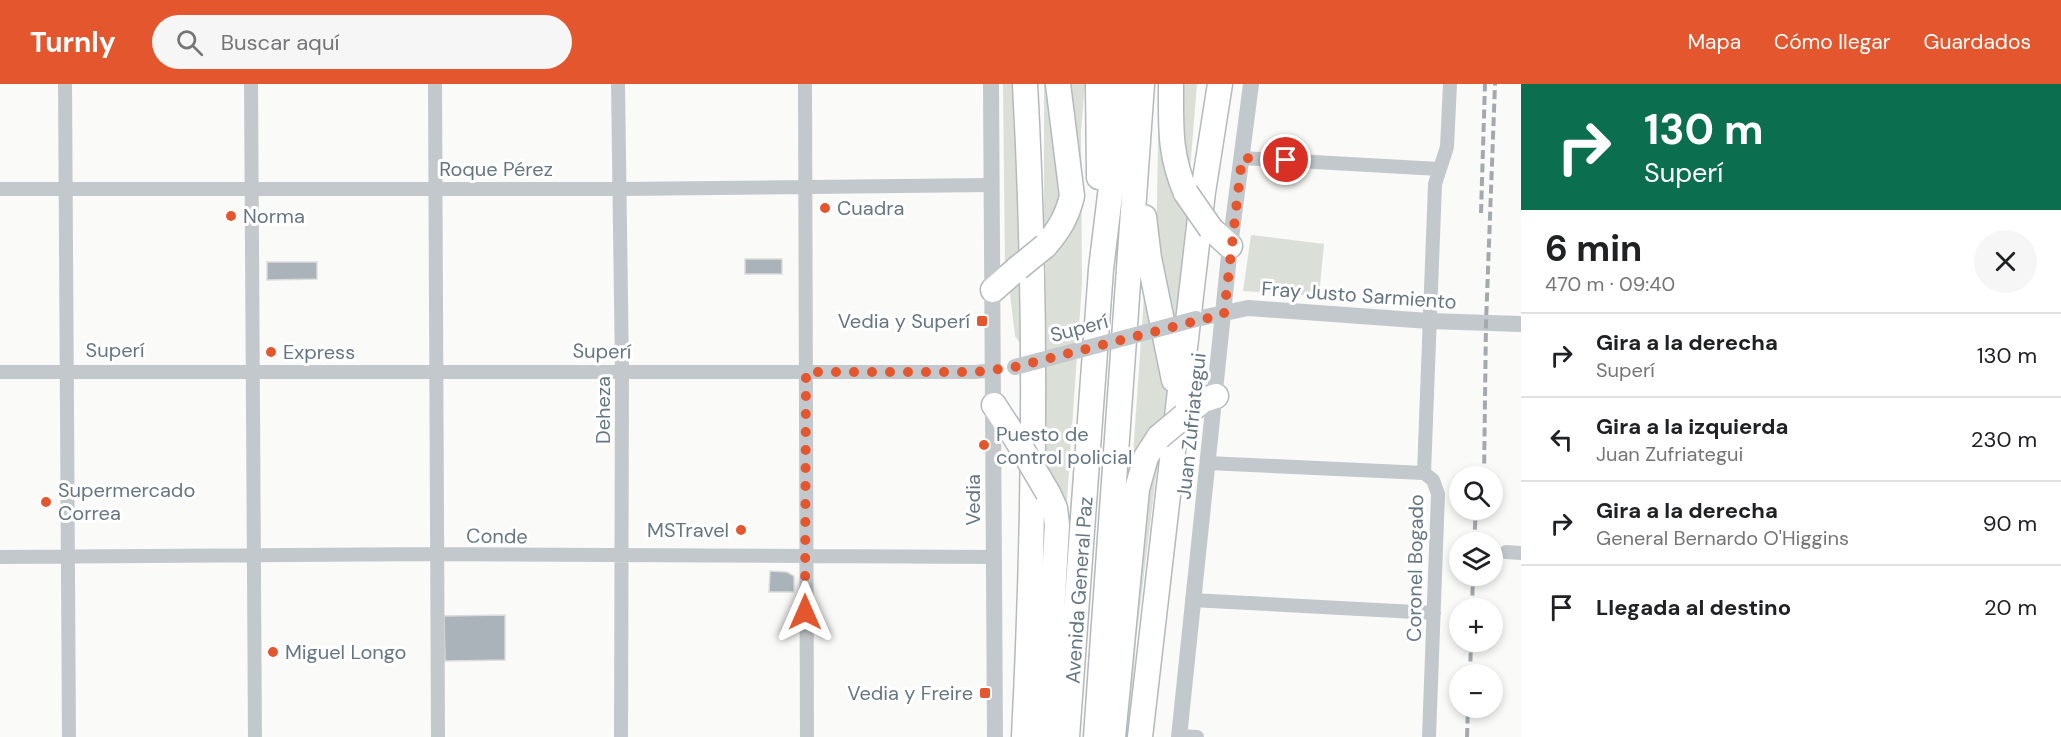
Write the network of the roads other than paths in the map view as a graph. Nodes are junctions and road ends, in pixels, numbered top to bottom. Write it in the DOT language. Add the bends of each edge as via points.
graph roads {
  1 [pos="65,84"];
  2 [pos="251,84"];
  3 [pos="435,84"];
  4 [pos="618,84"];
  5 [pos="805,84"];
  6 [pos="991,84"];
  7 [pos="1025,84"];
  8 [pos="1036,84"];
  9 [pos="1058,84"];
  10 [pos="1098,84"];
  11 [pos="1119,84"];
  12 [pos="1142,84"];
  13 [pos="1171,84"];
  14 [pos="1204,84"];
  15 [pos="1220,84"];
  16 [pos="1251,84"];
  17 [pos="1450,84"];
  18 [pos="1138,152"];
  19 [pos="1242,158"];
  20 [pos="1439,169"];
  21 [pos="992,185"];
  22 [pos="805,187"];
  23 [pos="436,188"];
  24 [pos="0,189"];
  25 [pos="251,189"];
  26 [pos="621,189"];
  27 [pos="66,190"];
  28 [pos="1194,192"];
  29 [pos="1032,206"];
  30 [pos="1230,246"];
  31 [pos="1101,269"];
  32 [pos="993,290"];
  33 [pos="1224,314"];
  34 [pos="1196,320"];
  35 [pos="1429,321"];
  36 [pos="1521,324"];
  37 [pos="994,370"];
  38 [pos="68,371"];
  39 [pos="438,371"];
  40 [pos="0,372"];
  41 [pos="251,372"];
  42 [pos="622,372"];
  43 [pos="806,372"];
  44 [pos="1216,396"];
  45 [pos="994,405"];
  46 [pos="1181,416"];
  47 [pos="1208,464"];
  48 [pos="1424,473"];
  49 [pos="1506,552"];
  50 [pos="1521,553"];
  51 [pos="438,554"];
  52 [pos="806,555"];
  53 [pos="622,556"];
  54 [pos="0,557"];
  55 [pos="254,557"];
  56 [pos="994,557"];
  57 [pos="68,558"];
  58 [pos="1192,600"];
  59 [pos="1434,613"];
  60 [pos="1179,736"];
  61 [pos="69,737"];
  62 [pos="255,737"];
  63 [pos="438,737"];
  64 [pos="621,737"];
  65 [pos="807,737"];
  66 [pos="995,737"];
  67 [pos="1024,737"];
  68 [pos="1045,737"];
  69 [pos="1067,737"];
  70 [pos="1096,737"];
  71 [pos="1113,737"];
  72 [pos="1140,737"];
  73 [pos="1197,737"];
  74 [pos="1429,737"];
  1 -- 27 [label="street"];
  2 -- 25 [label="street"];
  3 -- 23 [label="street"];
  4 -- 26 [label="street, Deheza"];
  5 -- 22 [label="street"];
  6 -- 21 [label="street, Vedia"];
  7 -- 29 [label="highway"];
  8 -- 29 [label="highway"];
  9 -- 32 [label="highway, bridge" via="1072,196 1068,213 1045,246"];
  10 -- 31 [label="highway"];
  11 -- 31 [label="highway, Avenida General Paz"];
  12 -- 18 [label="highway, Avenida General Paz"];
  13 -- 28 [label="highway" via="1171,147 1176,170"];
  14 -- 28 [label="highway"];
  15 -- 28 [label="highway"];
  16 -- 19 [label="street, Juan Zufriategui"];
  17 -- 20 [label="street, Coronel Bogado" via="1447,147"];
  18 -- 46 [label="highway" via="1149,258"];
  18 -- 70 [label="highway, Avenida General Paz"];
  19 -- 20 [label="street"];
  19 -- 30 [label="street, Juan Zufriategui"];
  20 -- 35 [label="street, Coronel Bogado" via="1435,184"];
  21 -- 22 [label="street, Roque Pérez"];
  21 -- 32 [label="street, Vedia"];
  22 -- 26 [label="street, Roque Pérez"];
  22 -- 43 [label="street"];
  23 -- 25 [label="street, Roque Pérez"];
  23 -- 26 [label="street, Roque Pérez"];
  23 -- 39 [label="street"];
  24 -- 27 [label="street, Roque Pérez"];
  25 -- 27 [label="street, Roque Pérez"];
  25 -- 41 [label="street"];
  26 -- 42 [label="street, Deheza"];
  27 -- 38 [label="street"];
  28 -- 30 [label="highway, bridge" via="1211,230"];
  28 -- 46 [label="highway"];
  29 -- 67 [label="highway" via="1032,436"];
  30 -- 33 [label="street, Juan Zufriategui"];
  31 -- 69 [label="highway, Avenida General Paz"];
  32 -- 37 [label="street, Vedia"];
  33 -- 34 [label="street, Fray Justo Sarmiento"];
  33 -- 35 [label="street, Fray Justo Sarmiento" via="1248,308"];
  33 -- 44 [label="street, Juan Zufriategui"];
  34 -- 37 [label="street, Superí, bridge"];
  35 -- 36 [label="street, Fray Justo Sarmiento"];
  35 -- 48 [label="street, Coronel Bogado"];
  37 -- 43 [label="street, Superí"];
  37 -- 45 [label="street, Vedia"];
  38 -- 40 [label="street, Superí"];
  38 -- 41 [label="street, Superí"];
  38 -- 57 [label="street"];
  39 -- 41 [label="street, Superí"];
  39 -- 42 [label="street, Superí"];
  39 -- 51 [label="street"];
  41 -- 55 [label="street"];
  42 -- 43 [label="street, Superí"];
  42 -- 53 [label="street, Deheza"];
  43 -- 52 [label="street"];
  44 -- 46 [label="highway"];
  44 -- 47 [label="street, Juan Zufriategui"];
  45 -- 56 [label="street, Vedia"];
  45 -- 68 [label="highway, bridge" via="1048,493 1057,525"];
  46 -- 71 [label="highway, bridge" via="1159,437 1146,457 1137,489"];
  46 -- 72 [label="highway"];
  47 -- 48 [label="street"];
  47 -- 58 [label="street, Juan Zufriategui"];
  48 -- 59 [label="street, Coronel Bogado" via="1437,487"];
  49 -- 50 [label="street"];
  51 -- 53 [label="street, Conde"];
  51 -- 55 [label="street, Conde"];
  51 -- 63 [label="street"];
  52 -- 53 [label="street, Conde"];
  52 -- 56 [label="street, Conde"];
  52 -- 65 [label="street"];
  53 -- 64 [label="street, Deheza"];
  54 -- 57 [label="street, Conde"];
  55 -- 57 [label="street, Conde"];
  55 -- 62 [label="street"];
  56 -- 66 [label="street, Vedia"];
  57 -- 61 [label="street"];
  58 -- 59 [label="street"];
  58 -- 60 [label="street, Juan Zufriategui"];
  59 -- 74 [label="street, Coronel Bogado"];
  60 -- 73 [label="street"];
}
